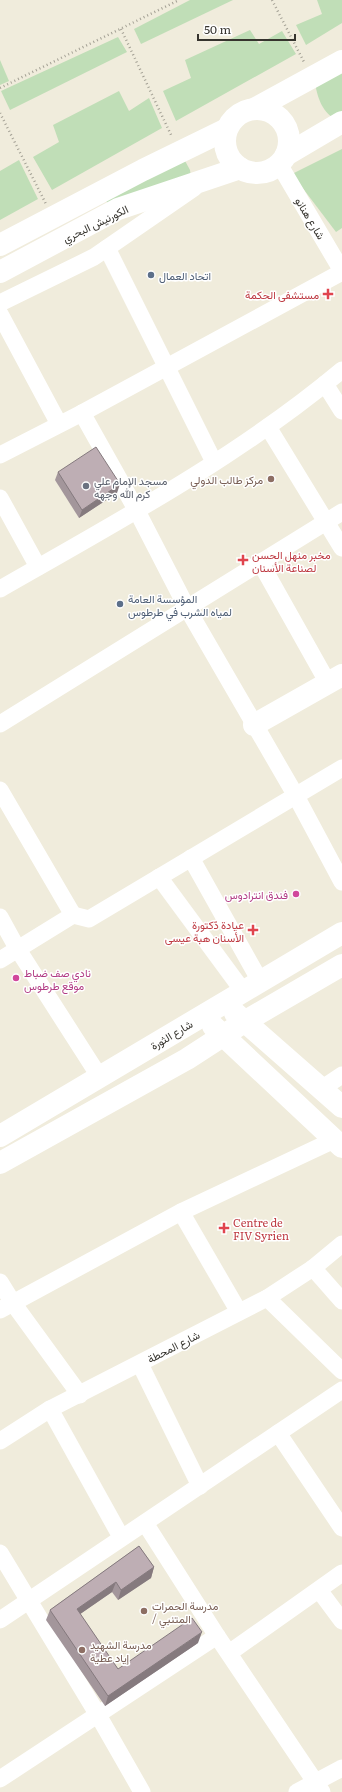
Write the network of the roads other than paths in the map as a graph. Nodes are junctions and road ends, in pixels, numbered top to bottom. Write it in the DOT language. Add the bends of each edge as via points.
graph roads {
  1 [pos="342,61"];
  2 [pos="254,109"];
  3 [pos="342,122"];
  4 [pos="227,129"];
  5 [pos="282,160"];
  6 [pos="240,168"];
  7 [pos="206,180"];
  8 [pos="0,245"];
  9 [pos="107,248"];
  10 [pos="0,272"];
  11 [pos="342,272"];
  12 [pos="0,303"];
  13 [pos="0,314"];
  14 [pos="166,366"];
  15 [pos="342,370"];
  16 [pos="325,384"];
  17 [pos="342,411"];
  18 [pos="82,413"];
  19 [pos="59,424"];
  20 [pos="268,427"];
  21 [pos="0,455"];
  22 [pos="214,462"];
  23 [pos="0,498"];
  24 [pos="137,511"];
  25 [pos="342,512"];
  26 [pos="326,522"];
  27 [pos="342,548"];
  28 [pos="260,562"];
  29 [pos="38,567"];
  30 [pos="0,589"];
  31 [pos="187,608"];
  32 [pos="335,679"];
  33 [pos="0,724"];
  34 [pos="254,725"];
  35 [pos="342,768"];
  36 [pos="0,790"];
  37 [pos="296,796"];
  38 [pos="191,858"];
  39 [pos="159,878"];
  40 [pos="342,882"];
  41 [pos="73,915"];
  42 [pos="0,917"];
  43 [pos="342,933"];
  44 [pos="17,948"];
  45 [pos="0,960"];
  46 [pos="342,965"];
  47 [pos="252,986"];
  48 [pos="224,1003"];
  49 [pos="202,1015"];
  50 [pos="244,1022"];
  51 [pos="223,1036"];
  52 [pos="99,1076"];
  53 [pos="342,1076"];
  54 [pos="321,1089"];
  55 [pos="342,1107"];
  56 [pos="0,1136"];
  57 [pos="338,1144"];
  58 [pos="0,1163"];
  59 [pos="181,1212"];
  60 [pos="342,1244"];
  61 [pos="313,1268"];
  62 [pos="0,1282"];
  63 [pos="267,1298"];
  64 [pos="342,1301"];
  65 [pos="6,1306"];
  66 [pos="239,1312"];
  67 [pos="140,1364"];
  68 [pos="342,1372"];
  69 [pos="342,1390"];
  70 [pos="80,1395"];
  71 [pos="50,1409"];
  72 [pos="278,1433"];
  73 [pos="0,1441"];
  74 [pos="200,1486"];
  75 [pos="145,1523"];
  76 [pos="342,1528"];
  77 [pos="121,1538"];
  78 [pos="0,1553"];
  79 [pos="342,1574"];
  80 [pos="319,1590"];
  81 [pos="29,1600"];
  82 [pos="0,1620"];
  83 [pos="342,1621"];
  84 [pos="217,1636"];
  85 [pos="229,1653"];
  86 [pos="98,1715"];
  87 [pos="342,1768"];
  88 [pos="0,1779"];
  89 [pos="319,1787"];
  90 [pos="142,1792"];
  91 [pos="297,1792"];
  1 -- 2 [label="main road"];
  2 -- 4 [label="main road" via="238,116"];
  2 -- 5 [label="main road" via="272,113 286,127 289,136 288,146"];
  3 -- 5 [label="main road"];
  4 -- 6 [label="main road" via="226,151"];
  4 -- 8 [label="main road"];
  5 -- 6 [label="main road" via="270,170 260,173"];
  5 -- 11 [label="street, شارع هنانو"];
  6 -- 7 [label="main road, الكورنيش البحري"];
  7 -- 9 [label="street"];
  7 -- 10 [label="main road, الكورنيش البحري" via="118,209"];
  9 -- 12 [label="street"];
  9 -- 14 [label="street"];
  11 -- 14 [label="street"];
  13 -- 19 [label="street"];
  14 -- 18 [label="street"];
  14 -- 22 [label="street"];
  15 -- 16 [label="street"];
  16 -- 17 [label="street"];
  16 -- 20 [label="street"];
  18 -- 19 [label="street"];
  18 -- 24 [label="street"];
  19 -- 21 [label="street"];
  20 -- 22 [label="street"];
  20 -- 26 [label="street"];
  22 -- 24 [label="street"];
  23 -- 29 [label="street"];
  24 -- 29 [label="street"];
  24 -- 31 [label="street"];
  25 -- 26 [label="street"];
  26 -- 27 [label="street"];
  26 -- 28 [label="street"];
  28 -- 31 [label="street"];
  28 -- 32 [label="street"];
  29 -- 30 [label="street"];
  31 -- 33 [label="street"];
  31 -- 34 [label="street"];
  32 -- 34 [label="main road"];
  34 -- 37 [label="street"];
  35 -- 37 [label="street"];
  36 -- 41 [label="street"];
  37 -- 38 [label="street"];
  37 -- 40 [label="street"];
  38 -- 39 [label="street"];
  38 -- 47 [label="street"];
  39 -- 41 [label="street" via="89,919"];
  39 -- 47 [label="street"];
  41 -- 44 [label="street"];
  42 -- 44 [label="street"];
  43 -- 47 [label="main road, شارع الثورة"];
  44 -- 45 [label="street"];
  44 -- 52 [label="street"];
  46 -- 50 [label="main road"];
  47 -- 48 [label="main road, شارع الثورة"];
  48 -- 49 [label="main road, شارع الثورة"];
  48 -- 50 [label="main road"];
  49 -- 51 [label="main road"];
  49 -- 52 [label="main road, شارع الثورة"];
  50 -- 51 [label="main road"];
  50 -- 54 [label="main road"];
  51 -- 57 [label="main road"];
  51 -- 58 [label="main road" via="187,1059"];
  52 -- 56 [label="main road, شارع الثورة"];
  53 -- 54 [label="street"];
  54 -- 55 [label="main road"];
  57 -- 59 [label="street"];
  59 -- 65 [label="street"];
  59 -- 66 [label="street"];
  60 -- 61 [label="street, شارع المحطة"];
  61 -- 63 [label="street, شارع المحطة"];
  61 -- 64 [label="street"];
  62 -- 65 [label="street"];
  63 -- 66 [label="street, شارع المحطة"];
  63 -- 68 [label="street"];
  65 -- 70 [label="street"];
  66 -- 67 [label="street, شارع المحطة"];
  67 -- 70 [label="street, شارع المحطة"];
  67 -- 74 [label="street"];
  69 -- 72 [label="street"];
  70 -- 71 [label="street, شارع المحطة"];
  71 -- 73 [label="street, شارع المحطة"];
  71 -- 77 [label="street"];
  72 -- 74 [label="street"];
  72 -- 76 [label="street"];
  74 -- 75 [label="street"];
  75 -- 77 [label="street"];
  75 -- 84 [label="street"];
  77 -- 81 [label="street"];
  78 -- 81 [label="street"];
  79 -- 80 [label="street"];
  80 -- 83 [label="street"];
  80 -- 85 [label="street"];
  81 -- 82 [label="street"];
  81 -- 86 [label="street"];
  84 -- 85 [label="street"];
  84 -- 86 [label="street"];
  85 -- 89 [label="street"];
  86 -- 88 [label="street"];
  86 -- 90 [label="street"];
  87 -- 89 [label="street"];
  89 -- 91 [label="street"];
}
